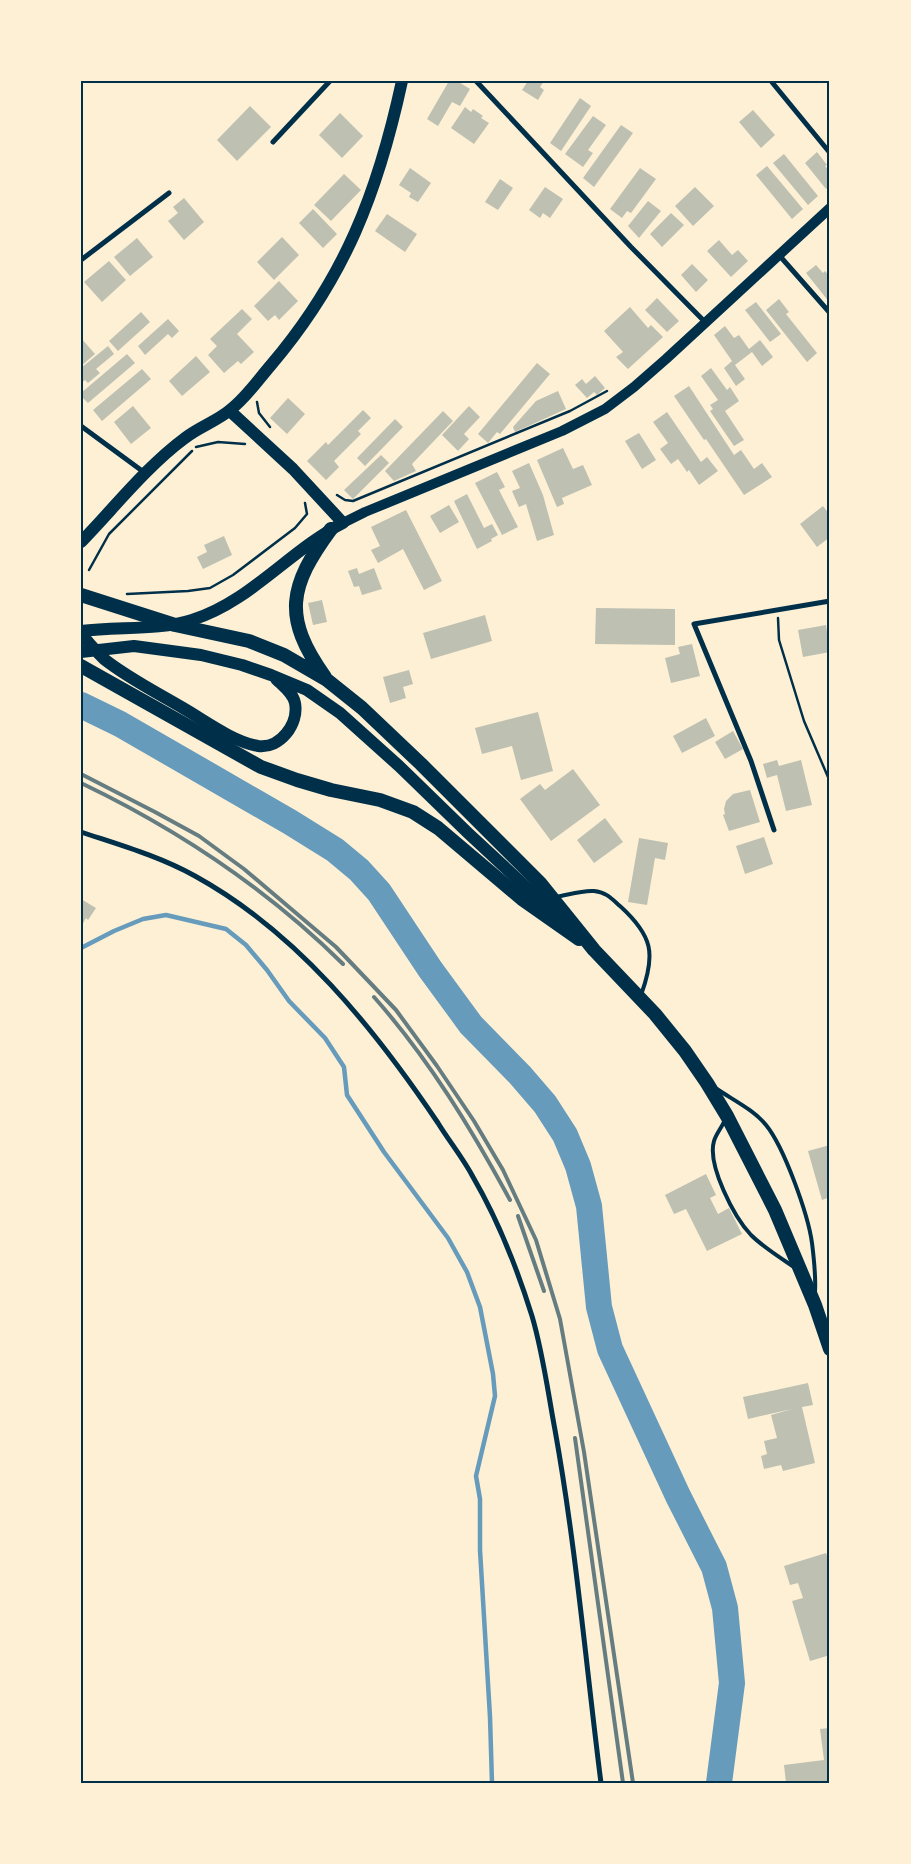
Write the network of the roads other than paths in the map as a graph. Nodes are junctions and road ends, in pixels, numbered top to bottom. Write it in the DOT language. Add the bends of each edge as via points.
graph roads {
  1 [pos="330,81"];
  2 [pos="402,81"];
  3 [pos="476,81"];
  4 [pos="771,81"];
  5 [pos="274,142"];
  6 [pos="830,153"];
  7 [pos="169,193"];
  8 [pos="830,208"];
  9 [pos="779,254"];
  10 [pos="81,260"];
  11 [pos="830,313"];
  12 [pos="705,322"];
  13 [pos="230,411"];
  14 [pos="81,426"];
  15 [pos="146,474"];
  16 [pos="337,526"];
  17 [pos="81,542"];
  18 [pos="81,595"];
  19 [pos="830,601"];
  20 [pos="175,625"];
  21 [pos="81,632"];
  22 [pos="81,652"];
  23 [pos="81,666"];
  24 [pos="271,675"];
  25 [pos="327,680"];
  26 [pos="774,830"];
  27 [pos="81,832"];
  28 [pos="552,898"];
  29 [pos="594,950"];
  30 [pos="640,997"];
  31 [pos="707,1083"];
  32 [pos="727,1116"];
  33 [pos="802,1273"];
  34 [pos="815,1304"];
  35 [pos="830,1349"];
  36 [pos="601,1783"];
  1 -- 5 [label="street"];
  2 -- 13 [label="main road" via="373,188 344,258 308,318"];
  3 -- 12 [label="street"];
  4 -- 6 [label="street"];
  7 -- 10 [label="street"];
  8 -- 9 [label="main road"];
  9 -- 11 [label="street"];
  9 -- 12 [label="main road"];
  12 -- 16 [label="main road" via="618,400 590,418"];
  13 -- 15 [label="main road" via="185,438"];
  13 -- 16 [label="main road" via="293,469"];
  14 -- 15 [label="street"];
  15 -- 17 [label="main road"];
  16 -- 20 [label="main road" via="228,604"];
  16 -- 25 [label="highway" via="317,548 302,575 295,611 306,647"];
  18 -- 20 [label="highway"];
  19 -- 26 [label="street" via="694,624 751,761"];
  20 -- 21 [label="main road"];
  20 -- 25 [label="highway" via="250,641 284,655"];
  21 -- 24 [label="main road" via="90,646 121,671 233,736 259,746 279,742 295,716 295,702 288,690"];
  22 -- 24 [label="main road" via="134,646 201,655"];
  23 -- 29 [label="highway" via="261,767 296,780 380,800 413,812 438,828 522,899"];
  24 -- 29 [label="main road" via="307,690 346,718"];
  25 -- 28 [label="highway" via="421,764"];
  27 -- 36 [label="street" via="154,856 196,876 276,934 310,964 353,1010 415,1089 473,1177 509,1249 533,1319 568,1503"];
  28 -- 29 [label="highway"];
  28 -- 30 [label="lane" via="593,891 606,894 630,915 647,937 651,958"];
  29 -- 30 [label="highway"];
  30 -- 31 [label="highway"];
  31 -- 32 [label="highway"];
  31 -- 34 [label="lane" via="754,1114 778,1141 812,1241"];
  32 -- 33 [label="highway" via="775,1210"];
  32 -- 33 [label="lane" via="714,1141 718,1179 749,1233"];
  33 -- 34 [label="highway"];
  34 -- 35 [label="highway"];
}
